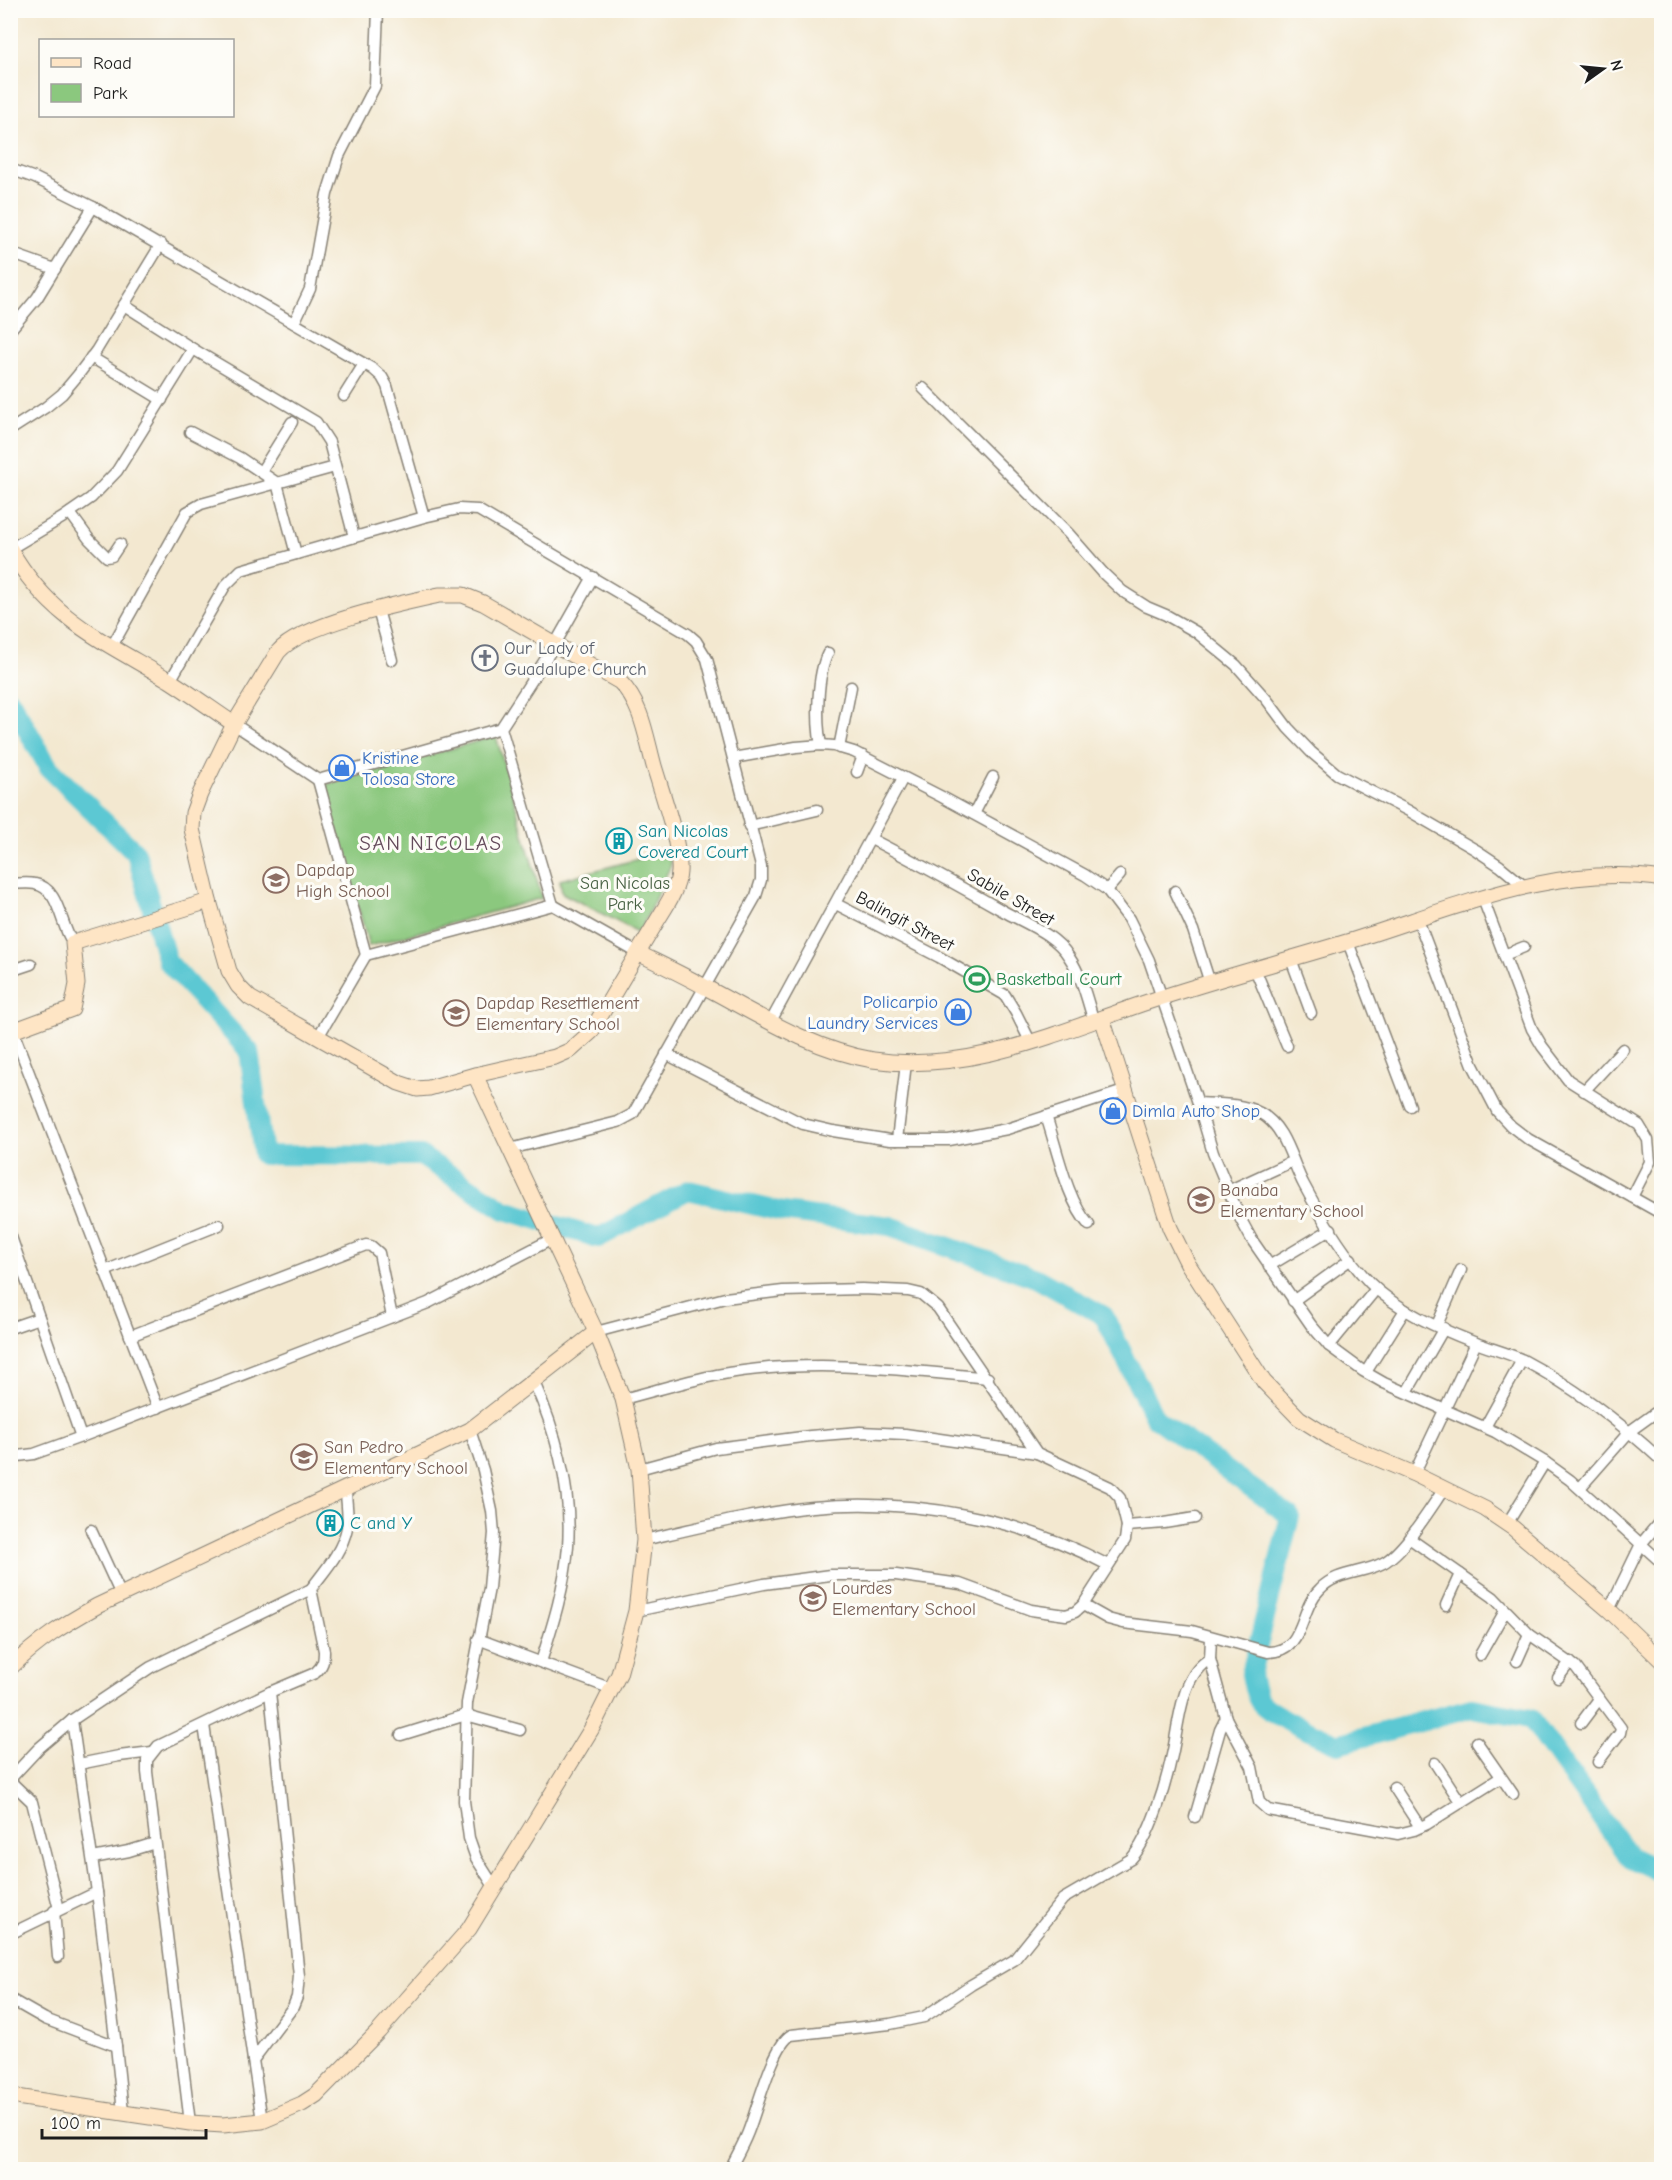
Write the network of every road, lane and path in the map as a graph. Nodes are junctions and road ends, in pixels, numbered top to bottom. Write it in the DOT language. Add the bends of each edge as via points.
graph roads {
  1 [pos="378,10"];
  2 [pos="10,168"];
  3 [pos="93,207"];
  4 [pos="161,244"];
  5 [pos="10,253"];
  6 [pos="55,269"];
  7 [pos="124,305"];
  8 [pos="294,323"];
  9 [pos="10,330"];
  10 [pos="194,349"];
  11 [pos="91,357"];
  12 [pos="364,364"];
  13 [pos="923,388"];
  14 [pos="344,396"];
  15 [pos="162,400"];
  16 [pos="292,422"];
  17 [pos="10,430"];
  18 [pos="190,432"];
  19 [pos="335,467"];
  20 [pos="261,472"];
  21 [pos="277,483"];
  22 [pos="70,513"];
  23 [pos="424,517"];
  24 [pos="354,537"];
  25 [pos="120,544"];
  26 [pos="10,549"];
  27 [pos="296,554"];
  28 [pos="593,577"];
  29 [pos="378,610"];
  30 [pos="554,645"];
  31 [pos="111,648"];
  32 [pos="828,653"];
  33 [pos="392,660"];
  34 [pos="170,681"];
  35 [pos="851,687"];
  36 [pos="234,724"];
  37 [pos="501,728"];
  38 [pos="820,745"];
  39 [pos="839,748"];
  40 [pos="863,756"];
  41 [pos="733,758"];
  42 [pos="857,772"];
  43 [pos="993,777"];
  44 [pos="903,778"];
  45 [pos="318,780"];
  46 [pos="817,810"];
  47 [pos="974,814"];
  48 [pos="749,826"];
  49 [pos="871,840"];
  50 [pos="1120,875"];
  51 [pos="1662,879"];
  52 [pos="10,884"];
  53 [pos="1524,886"];
  54 [pos="1107,890"];
  55 [pos="1175,891"];
  56 [pos="1483,899"];
  57 [pos="209,901"];
  58 [pos="836,904"];
  59 [pos="553,906"];
  60 [pos="1418,920"];
  61 [pos="1348,942"];
  62 [pos="73,943"];
  63 [pos="1524,947"];
  64 [pos="638,952"];
  65 [pos="366,955"];
  66 [pos="1504,955"];
  67 [pos="1291,959"];
  68 [pos="31,964"];
  69 [pos="1256,969"];
  70 [pos="10,971"];
  71 [pos="1210,983"];
  72 [pos="705,987"];
  73 [pos="1163,997"];
  74 [pos="1311,1013"];
  75 [pos="1098,1020"];
  76 [pos="770,1023"];
  77 [pos="11,1030"];
  78 [pos="318,1037"];
  79 [pos="1031,1043"];
  80 [pos="1287,1046"];
  81 [pos="1623,1049"];
  82 [pos="666,1054"];
  83 [pos="906,1063"];
  84 [pos="475,1075"];
  85 [pos="1124,1091"];
  86 [pos="1584,1091"];
  87 [pos="1198,1103"];
  88 [pos="1410,1106"];
  89 [pos="1046,1116"];
  90 [pos="897,1140"];
  91 [pos="510,1149"];
  92 [pos="1293,1161"];
  93 [pos="1228,1191"];
  94 [pos="1632,1197"];
  95 [pos="1662,1214"];
  96 [pos="219,1225"];
  97 [pos="1089,1225"];
  98 [pos="1331,1229"];
  99 [pos="10,1233"];
  100 [pos="550,1234"];
  101 [pos="15,1259"];
  102 [pos="1351,1259"];
  103 [pos="1269,1266"];
  104 [pos="1461,1270"];
  105 [pos="105,1271"];
  106 [pos="1376,1288"];
  107 [pos="1293,1301"];
  108 [pos="1405,1310"];
  109 [pos="392,1317"];
  110 [pos="39,1318"];
  111 [pos="1441,1327"];
  112 [pos="10,1328"];
  113 [pos="596,1332"];
  114 [pos="130,1336"];
  115 [pos="1476,1343"];
  116 [pos="1329,1346"];
  117 [pos="1522,1360"];
  118 [pos="1366,1372"];
  119 [pos="987,1378"];
  120 [pos="534,1382"];
  121 [pos="1407,1392"];
  122 [pos="624,1399"];
  123 [pos="158,1408"];
  124 [pos="1662,1408"];
  125 [pos="1447,1409"];
  126 [pos="1485,1427"];
  127 [pos="470,1430"];
  128 [pos="1630,1431"];
  129 [pos="81,1437"];
  130 [pos="1037,1453"];
  131 [pos="10,1457"];
  132 [pos="1662,1461"];
  133 [pos="1545,1462"];
  134 [pos="639,1469"];
  135 [pos="1414,1474"];
  136 [pos="1580,1488"];
  137 [pos="1444,1489"];
  138 [pos="346,1490"];
  139 [pos="1195,1518"];
  140 [pos="1662,1519"];
  141 [pos="1507,1524"];
  142 [pos="1127,1526"];
  143 [pos="91,1530"];
  144 [pos="1408,1538"];
  145 [pos="644,1540"];
  146 [pos="1641,1544"];
  147 [pos="1662,1563"];
  148 [pos="1108,1565"];
  149 [pos="1460,1574"];
  150 [pos="311,1589"];
  151 [pos="121,1595"];
  152 [pos="1083,1605"];
  153 [pos="1446,1605"];
  154 [pos="1609,1610"];
  155 [pos="636,1611"];
  156 [pos="1505,1611"];
  157 [pos="1529,1634"];
  158 [pos="1211,1638"];
  159 [pos="478,1639"];
  160 [pos="1480,1655"];
  161 [pos="1210,1659"];
  162 [pos="1662,1661"];
  163 [pos="541,1662"];
  164 [pos="1517,1662"];
  165 [pos="1569,1662"];
  166 [pos="10,1668"];
  167 [pos="1558,1678"];
  168 [pos="612,1689"];
  169 [pos="270,1692"];
  170 [pos="1599,1699"];
  171 [pos="466,1715"];
  172 [pos="1226,1718"];
  173 [pos="72,1720"];
  174 [pos="1581,1723"];
  175 [pos="204,1725"];
  176 [pos="520,1730"];
  177 [pos="401,1736"];
  178 [pos="1477,1742"];
  179 [pos="152,1752"];
  180 [pos="1435,1762"];
  181 [pos="1598,1762"];
  182 [pos="79,1764"];
  183 [pos="1500,1778"];
  184 [pos="10,1780"];
  185 [pos="1394,1787"];
  186 [pos="1513,1794"];
  187 [pos="1461,1803"];
  188 [pos="1195,1817"];
  189 [pos="1420,1827"];
  190 [pos="155,1843"];
  191 [pos="93,1858"];
  192 [pos="495,1888"];
  193 [pos="98,1892"];
  194 [pos="56,1910"];
  195 [pos="10,1934"];
  196 [pos="58,1957"];
  197 [pos="10,1999"];
  198 [pos="116,2046"];
  199 [pos="253,2060"];
  200 [pos="10,2096"];
  201 [pos="123,2112"];
  202 [pos="262,2121"];
  203 [pos="190,2123"];
  204 [pos="730,2169"];
  1 -- 8 [label="street" via="375,86 339,156 327,194 310,289"];
  2 -- 3 [label="street"];
  3 -- 4 [label="street"];
  3 -- 6 [label="street"];
  4 -- 7 [label="street"];
  4 -- 8 [label="street"];
  5 -- 6 [label="street"];
  6 -- 9 [label="street"];
  7 -- 10 [label="street"];
  7 -- 11 [label="street"];
  8 -- 12 [label="street"];
  10 -- 15 [label="street"];
  10 -- 19 [label="street" via="316,422 329,442"];
  11 -- 15 [label="street"];
  11 -- 17 [label="street" via="62,394"];
  12 -- 14 [label="street"];
  12 -- 23 [label="street" via="382,377 387,386"];
  13 -- 53 [label="street" via="1122,591 1196,632 1236,665 1287,728 1328,767 1476,850"];
  15 -- 22 [label="street" via="117,471"];
  16 -- 20 [label="street"];
  18 -- 20 [label="street"];
  19 -- 21 [label="street"];
  19 -- 24 [label="street"];
  20 -- 21 [label="street"];
  21 -- 27 [label="street"];
  21 -- 31 [label="street" via="201,504 187,512"];
  22 -- 25 [label="street" via="107,557"];
  22 -- 26 [label="street"];
  23 -- 24 [label="street"];
  23 -- 28 [label="street" via="459,509 478,510"];
  24 -- 27 [label="street"];
  26 -- 31 [label="street" via="21,569 56,608"];
  27 -- 34 [label="street" via="252,566 233,577"];
  28 -- 30 [label="street"];
  28 -- 41 [label="street" via="696,641 706,659"];
  29 -- 30 [label="street" via="439,595 463,595"];
  29 -- 33 [label="street"];
  29 -- 36 [label="street" via="320,627 285,644"];
  30 -- 37 [label="street"];
  30 -- 64 [label="street" via="629,691 639,713 674,837 679,875"];
  31 -- 34 [label="street"];
  32 -- 38 [label="street" via="823,662 817,714"];
  34 -- 36 [label="street"];
  35 -- 39 [label="street"];
  36 -- 45 [label="street"];
  36 -- 57 [label="street" via="193,813 192,829"];
  37 -- 45 [label="street"];
  37 -- 59 [label="street"];
  38 -- 39 [label="street"];
  38 -- 41 [label="street"];
  39 -- 40 [label="street"];
  40 -- 42 [label="street"];
  40 -- 44 [label="street"];
  41 -- 48 [label="street"];
  43 -- 47 [label="street"];
  44 -- 47 [label="street"];
  44 -- 49 [label="street"];
  45 -- 65 [label="street"];
  46 -- 48 [label="street"];
  47 -- 54 [label="street"];
  48 -- 72 [label="street" via="761,879 756,896"];
  49 -- 58 [label="street"];
  49 -- 75 [label="street, Sabile Street" via="1058,944 1068,955"];
  50 -- 54 [label="street"];
  51 -- 53 [label="street" via="1585,875"];
  52 -- 62 [label="street" via="34,883 44,887 57,904"];
  53 -- 56 [label="street"];
  54 -- 73 [label="street" via="1129,919"];
  55 -- 71 [label="street"];
  56 -- 60 [label="street"];
  56 -- 66 [label="street"];
  57 -- 62 [label="street"];
  57 -- 78 [label="street" via="229,971 238,986 250,998"];
  58 -- 76 [label="street"];
  58 -- 79 [label="street, Balingit Street" via="1005,995"];
  59 -- 64 [label="street"];
  59 -- 65 [label="street"];
  60 -- 61 [label="street"];
  60 -- 94 [label="street" via="1473,1065 1497,1111 1528,1139"];
  61 -- 67 [label="street"];
  61 -- 88 [label="street"];
  62 -- 77 [label="street" via="76,984 72,1009"];
  63 -- 66 [label="street"];
  64 -- 72 [label="street"];
  64 -- 84 [label="street" via="591,1032 570,1050"];
  65 -- 78 [label="street"];
  66 -- 86 [label="street" via="1532,1029 1568,1080"];
  67 -- 69 [label="street"];
  67 -- 74 [label="street"];
  68 -- 70 [label="street"];
  69 -- 71 [label="street"];
  69 -- 80 [label="street"];
  71 -- 73 [label="street"];
  72 -- 76 [label="street"];
  72 -- 82 [label="street"];
  73 -- 75 [label="street"];
  73 -- 87 [label="street"];
  75 -- 79 [label="street"];
  75 -- 85 [label="street"];
  76 -- 83 [label="street" via="830,1048 871,1060"];
  77 -- 105 [label="street"];
  78 -- 84 [label="street" via="406,1087 429,1088"];
  79 -- 83 [label="street" via="951,1061"];
  81 -- 86 [label="street"];
  82 -- 90 [label="street" via="803,1124"];
  82 -- 91 [label="street" via="629,1117"];
  83 -- 90 [label="street"];
  84 -- 91 [label="street"];
  85 -- 89 [label="street"];
  85 -- 135 [label="street" via="1170,1228 1188,1264 1264,1382 1299,1418 1334,1440"];
  86 -- 94 [label="street" via="1639,1125 1648,1140 1650,1162"];
  87 -- 92 [label="street" via="1233,1105 1260,1113 1277,1127"];
  87 -- 93 [label="street"];
  89 -- 90 [label="street" via="1008,1129 949,1140"];
  89 -- 97 [label="street" via="1071,1194"];
  91 -- 100 [label="street"];
  92 -- 93 [label="street"];
  92 -- 98 [label="street"];
  93 -- 103 [label="street"];
  94 -- 95 [label="street"];
  96 -- 105 [label="street"];
  98 -- 102 [label="street"];
  98 -- 103 [label="street"];
  99 -- 101 [label="street"];
  100 -- 109 [label="street" via="428,1303"];
  100 -- 113 [label="street"];
  101 -- 110 [label="street"];
  102 -- 106 [label="street"];
  102 -- 107 [label="street"];
  103 -- 107 [label="street"];
  104 -- 111 [label="street"];
  105 -- 114 [label="street"];
  106 -- 108 [label="street"];
  106 -- 116 [label="street"];
  107 -- 116 [label="street"];
  108 -- 111 [label="street"];
  108 -- 118 [label="street"];
  109 -- 114 [label="street" via="379,1253 366,1245"];
  109 -- 123 [label="street"];
  110 -- 112 [label="street"];
  110 -- 129 [label="street"];
  111 -- 115 [label="street"];
  111 -- 121 [label="street"];
  113 -- 119 [label="street" via="725,1298 783,1292 908,1291 921,1294 938,1308"];
  113 -- 120 [label="street"];
  113 -- 122 [label="street"];
  114 -- 123 [label="street"];
  115 -- 117 [label="street"];
  115 -- 125 [label="street"];
  116 -- 118 [label="street"];
  117 -- 126 [label="street"];
  117 -- 128 [label="street" via="1565,1384"];
  118 -- 121 [label="street"];
  119 -- 122 [label="street" via="875,1366 816,1366 716,1375"];
  119 -- 130 [label="street"];
  120 -- 127 [label="street"];
  120 -- 163 [label="street" via="549,1414 557,1447 567,1507 568,1546 557,1609"];
  121 -- 125 [label="street"];
  122 -- 134 [label="street"];
  123 -- 129 [label="street"];
  124 -- 128 [label="street"];
  125 -- 126 [label="street"];
  125 -- 135 [label="street"];
  126 -- 133 [label="street"];
  127 -- 138 [label="street"];
  127 -- 159 [label="street" via="483,1470 494,1533 489,1588"];
  128 -- 132 [label="street"];
  128 -- 136 [label="street"];
  129 -- 131 [label="street" via="34,1454"];
  130 -- 134 [label="street" via="905,1434 860,1432 716,1448"];
  130 -- 142 [label="street" via="1110,1487 1120,1498"];
  133 -- 136 [label="street"];
  133 -- 141 [label="street"];
  134 -- 145 [label="street"];
  135 -- 137 [label="street"];
  136 -- 146 [label="street"];
  137 -- 141 [label="street"];
  137 -- 144 [label="street"];
  138 -- 150 [label="street" via="347,1526 343,1539"];
  138 -- 151 [label="street"];
  139 -- 142 [label="street"];
  140 -- 146 [label="street"];
  141 -- 154 [label="street"];
  142 -- 148 [label="street" via="1125,1540"];
  143 -- 151 [label="street"];
  144 -- 149 [label="street"];
  144 -- 158 [label="street" via="1383,1563 1326,1583 1314,1596 1294,1642 1284,1649 1268,1652"];
  145 -- 148 [label="street" via="741,1517 814,1507 880,1505 1013,1526 1070,1546"];
  145 -- 155 [label="street"];
  146 -- 147 [label="street"];
  146 -- 154 [label="street"];
  148 -- 152 [label="street"];
  149 -- 153 [label="street"];
  149 -- 156 [label="street" via="1493,1597"];
  150 -- 169 [label="street" via="324,1661 315,1672"];
  150 -- 173 [label="street" via="151,1666"];
  151 -- 166 [label="street" via="53,1631"];
  152 -- 155 [label="street" via="1066,1615 1031,1610 960,1584 896,1575 841,1575 764,1584"];
  152 -- 158 [label="street" via="1116,1621 1192,1631"];
  154 -- 162 [label="street"];
  155 -- 168 [label="street"];
  156 -- 157 [label="street"];
  156 -- 160 [label="street"];
  157 -- 164 [label="street"];
  157 -- 165 [label="street"];
  158 -- 161 [label="street"];
  159 -- 163 [label="street"];
  159 -- 171 [label="street"];
  161 -- 172 [label="street"];
  161 -- 204 [label="street" via="1202,1663 1183,1697 1172,1758 1148,1833 1131,1859 1063,1899 1014,1960 924,2017 786,2038"];
  163 -- 168 [label="street"];
  165 -- 167 [label="street"];
  165 -- 170 [label="street"];
  168 -- 192 [label="street"];
  169 -- 175 [label="street"];
  169 -- 199 [label="street" via="299,1976 293,2007"];
  170 -- 174 [label="street"];
  170 -- 181 [label="street" via="1621,1728"];
  171 -- 176 [label="street"];
  171 -- 177 [label="street"];
  171 -- 192 [label="street" via="465,1821 476,1858"];
  172 -- 188 [label="street"];
  172 -- 189 [label="street" via="1252,1767 1259,1802 1268,1810 1398,1834"];
  173 -- 182 [label="street"];
  173 -- 184 [label="street"];
  175 -- 179 [label="street"];
  175 -- 199 [label="street"];
  178 -- 183 [label="street"];
  179 -- 182 [label="street"];
  179 -- 190 [label="street" via="147,1772"];
  180 -- 187 [label="street"];
  182 -- 191 [label="street"];
  183 -- 186 [label="street"];
  183 -- 187 [label="street"];
  184 -- 194 [label="street" via="32,1802"];
  185 -- 189 [label="street"];
  187 -- 189 [label="street"];
  190 -- 191 [label="street"];
  190 -- 203 [label="street"];
  191 -- 193 [label="street"];
  192 -- 202 [label="street" via="469,1929 436,1968 316,2095"];
  193 -- 194 [label="street"];
  193 -- 198 [label="street"];
  194 -- 195 [label="street"];
  194 -- 196 [label="street"];
  197 -- 198 [label="street" via="45,2019"];
  198 -- 201 [label="street"];
  199 -- 202 [label="street"];
  200 -- 201 [label="street"];
  201 -- 203 [label="street"];
  202 -- 203 [label="street"];
}
